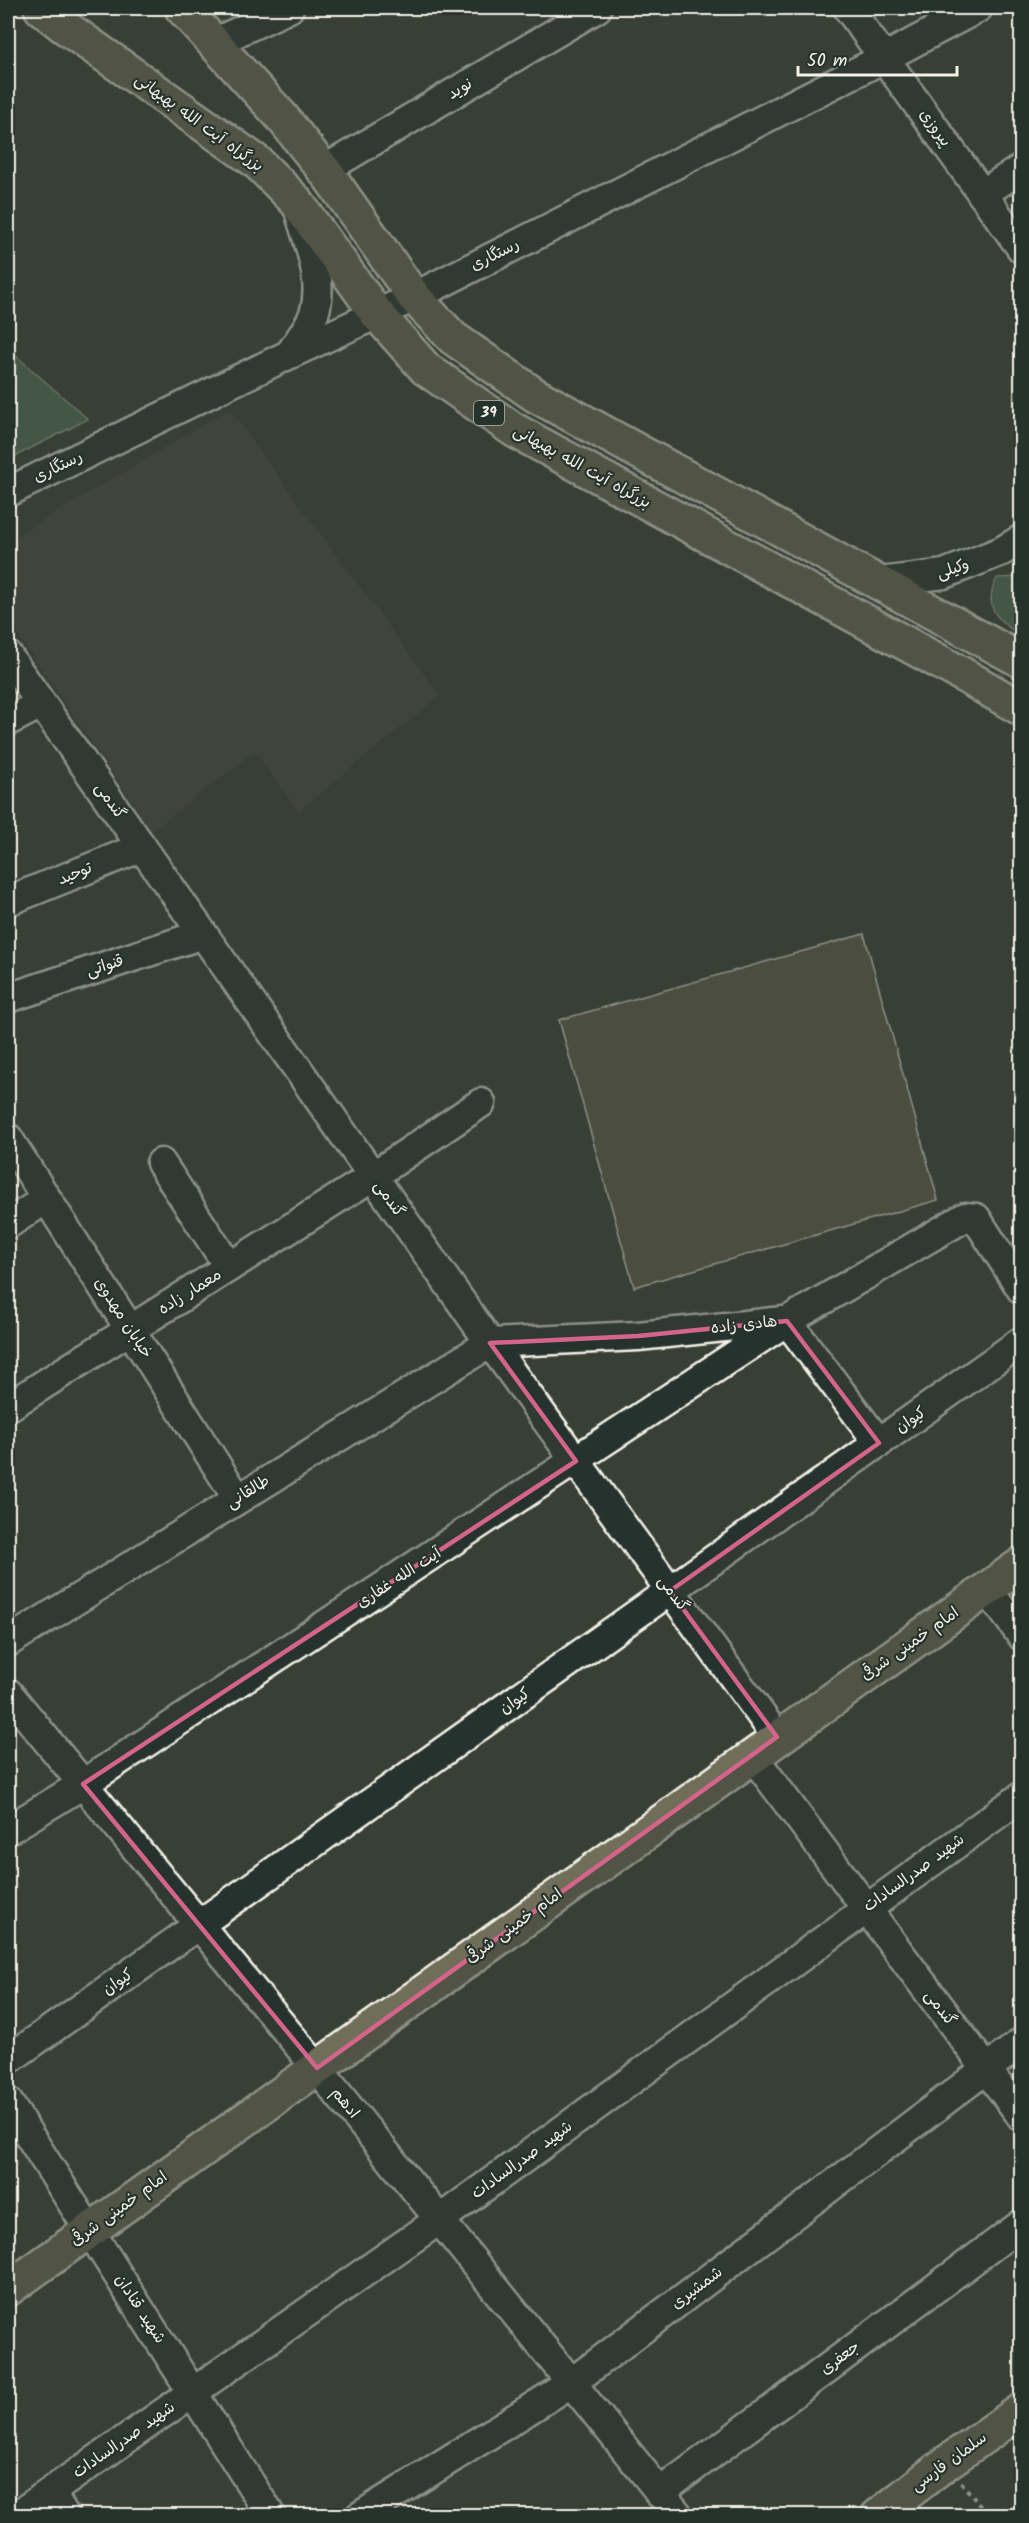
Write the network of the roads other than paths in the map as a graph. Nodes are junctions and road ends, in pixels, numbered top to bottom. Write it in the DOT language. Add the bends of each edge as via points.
graph roads {
  1 [pos="41,8"];
  2 [pos="182,8"];
  3 [pos="289,8"];
  4 [pos="597,8"];
  5 [pos="848,8"];
  6 [pos="978,8"];
  7 [pos="214,43"];
  8 [pos="884,58"];
  9 [pos="1022,168"];
  10 [pos="324,170"];
  11 [pos="982,194"];
  12 [pos="296,201"];
  13 [pos="1022,249"];
  14 [pos="414,297"];
  15 [pos="377,314"];
  16 [pos="290,354"];
  17 [pos="536,395"];
  18 [pos="514,430"];
  19 [pos="8,492"];
  20 [pos="1015,549"];
  21 [pos="880,582"];
  22 [pos="8,656"];
  23 [pos="1022,661"];
  24 [pos="41,704"];
  25 [pos="1022,709"];
  26 [pos="8,721"];
  27 [pos="142,847"];
  28 [pos="8,901"];
  29 [pos="203,934"];
  30 [pos="8,998"];
  31 [pos="481,1103"];
  32 [pos="8,1138"];
  33 [pos="161,1163"];
  34 [pos="373,1176"];
  35 [pos="46,1199"];
  36 [pos="8,1224"];
  37 [pos="229,1267"];
  38 [pos="1022,1290"];
  39 [pos="787,1321"];
  40 [pos="130,1330"];
  41 [pos="1022,1341"];
  42 [pos="490,1343"];
  43 [pos="8,1407"];
  44 [pos="879,1443"];
  45 [pos="576,1461"];
  46 [pos="238,1499"];
  47 [pos="1022,1564"];
  48 [pos="987,1589"];
  49 [pos="670,1591"];
  50 [pos="1022,1636"];
  51 [pos="8,1642"];
  52 [pos="8,1693"];
  53 [pos="765,1746"];
  54 [pos="83,1784"];
  55 [pos="1022,1796"];
  56 [pos="8,1830"];
  57 [pos="866,1908"];
  58 [pos="199,1925"];
  59 [pos="1022,2042"];
  60 [pos="8,2060"];
  61 [pos="316,2068"];
  62 [pos="986,2069"];
  63 [pos="8,2102"];
  64 [pos="1022,2116"];
  65 [pos="439,2220"];
  66 [pos="1022,2224"];
  67 [pos="90,2230"];
  68 [pos="8,2289"];
  69 [pos="571,2383"];
  70 [pos="193,2392"];
  71 [pos="1022,2410"];
  72 [pos="50,2492"];
  73 [pos="659,2493"];
  74 [pos="16,2516"];
  75 [pos="65,2516"];
  76 [pos="272,2516"];
  77 [pos="360,2516"];
  78 [pos="680,2516"];
  79 [pos="878,2516"];
  1 -- 12 [label="main road, بزرگراه آیت الله بهبهانی / 39" via="257,162"];
  2 -- 7 [label="main road, 39"];
  3 -- 7 [label="street"];
  4 -- 10 [label="street, نوید"];
  5 -- 8 [label="street, پیروزی"];
  6 -- 8 [label="street, رستگاری"];
  7 -- 10 [label="main road, 39"];
  8 -- 11 [label="street, پیروزی"];
  8 -- 14 [label="street, رستگاری"];
  9 -- 11 [label="street"];
  10 -- 14 [label="main road, 39"];
  11 -- 13 [label="street, پیروزی"];
  12 -- 15 [label="main road, بزرگراه آیت الله بهبهانی / 39"];
  12 -- 16 [label="street" via="319,294 313,316"];
  14 -- 15 [label="street, رستگاری"];
  14 -- 17 [label="main road, 39" via="453,338"];
  15 -- 16 [label="street, رستگاری"];
  15 -- 18 [label="main road, بزرگراه آیت الله بهبهانی / 39" via="426,369"];
  16 -- 19 [label="street, رستگاری"];
  17 -- 18 [label="main road, 39"];
  17 -- 21 [label="main road, 39"];
  18 -- 25 [label="main road, بزرگراه آیت الله بهبهانی / 39"];
  20 -- 21 [label="street, وکیلی" via="944,574"];
  21 -- 23 [label="main road, 39"];
  22 -- 24 [label="street, گندمی"];
  24 -- 26 [label="street"];
  24 -- 27 [label="street, گندمی"];
  27 -- 28 [label="street, توحید"];
  27 -- 29 [label="street, گندمی"];
  29 -- 30 [label="street, قنواتی"];
  29 -- 34 [label="street, گندمی"];
  31 -- 34 [label="street, معمار زاده"];
  32 -- 35 [label="street, خیابان مهدوی"];
  33 -- 37 [label="street"];
  34 -- 37 [label="street, معمار زاده"];
  34 -- 42 [label="street, گندمی"];
  35 -- 36 [label="street"];
  35 -- 40 [label="street, خیابان مهدوی"];
  37 -- 40 [label="street, معمار زاده"];
  38 -- 39 [label="street, هادی زاده" via="976,1218 966,1217"];
  39 -- 42 [label="street, هادی زاده" via="638,1336"];
  39 -- 44 [label="street"];
  39 -- 45 [label="street, آیت الله غفاری"];
  40 -- 43 [label="street, معمار زاده"];
  40 -- 46 [label="street, خیابان مهدوی"];
  41 -- 44 [label="street, کیوان"];
  42 -- 45 [label="street, گندمی"];
  42 -- 46 [label="street, طالقانی"];
  44 -- 49 [label="street, کیوان"];
  45 -- 49 [label="street, گندمی"];
  45 -- 54 [label="street, آیت الله غفاری"];
  46 -- 51 [label="street, طالقانی"];
  47 -- 48 [label="main road, امام خمینی شرقی"];
  48 -- 50 [label="street"];
  48 -- 53 [label="main road, امام خمینی شرقی"];
  49 -- 53 [label="street, گندمی"];
  49 -- 58 [label="street, کیوان"];
  52 -- 54 [label="street, ادهم"];
  53 -- 57 [label="street, گندمی"];
  53 -- 61 [label="main road, امام خمینی شرقی"];
  54 -- 56 [label="street, آیت الله غفاری"];
  54 -- 58 [label="street, ادهم"];
  55 -- 57 [label="street, شهید صدرالسادات"];
  57 -- 62 [label="street, گندمی"];
  57 -- 65 [label="street, شهید صدرالسادات"];
  58 -- 60 [label="street, کیوان"];
  58 -- 61 [label="street, ادهم"];
  59 -- 62 [label="street, شمشیری"];
  61 -- 65 [label="street, ادهم"];
  61 -- 67 [label="main road, امام خمینی شرقی"];
  62 -- 64 [label="street, گندمی"];
  62 -- 69 [label="street, شمشیری"];
  63 -- 67 [label="street, شهید قنادان"];
  65 -- 69 [label="street, ادهم"];
  65 -- 70 [label="street, شهید صدرالسادات"];
  66 -- 73 [label="street, جعفری"];
  67 -- 68 [label="main road, امام خمینی شرقی"];
  67 -- 70 [label="street, شهید قنادان"];
  69 -- 73 [label="street, ادهم"];
  69 -- 77 [label="street, شمشیری"];
  70 -- 72 [label="street, شهید صدرالسادات"];
  70 -- 76 [label="street, شهید قنادان"];
  71 -- 79 [label="main road, سلمان فارسی"];
  72 -- 74 [label="street, شهید صدرالسادات"];
  72 -- 75 [label="street"];
  73 -- 78 [label="street, ادهم"];
}
